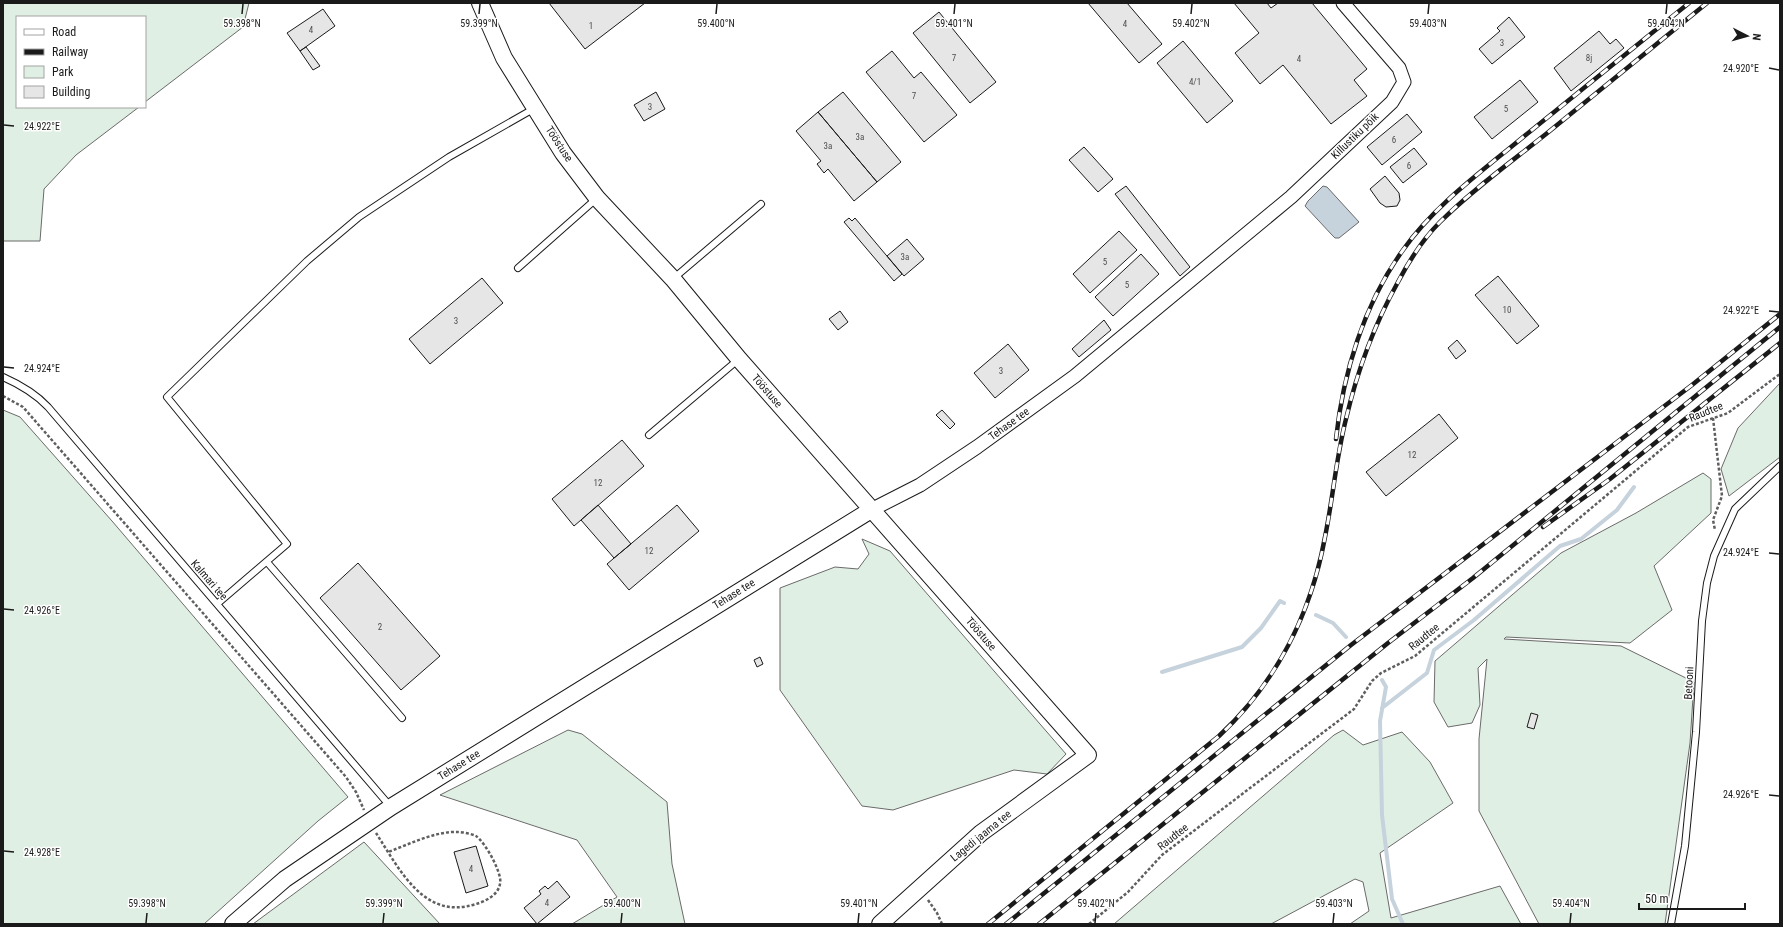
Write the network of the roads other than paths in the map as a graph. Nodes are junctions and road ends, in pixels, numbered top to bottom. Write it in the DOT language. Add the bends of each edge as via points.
graph roads {
  1 [pos="480,3"];
  2 [pos="1343,3"];
  3 [pos="535,107"];
  4 [pos="597,198"];
  5 [pos="761,204"];
  6 [pos="1224,251"];
  7 [pos="518,268"];
  8 [pos="673,279"];
  9 [pos="739,359"];
  10 [pos="3,377"];
  11 [pos="649,435"];
  12 [pos="1780,466"];
  13 [pos="871,510"];
  14 [pos="267,562"];
  15 [pos="217,604"];
  16 [pos="402,718"];
  17 [pos="1088,755"];
  18 [pos="391,807"];
  19 [pos="233,924"];
  20 [pos="880,924"];
  21 [pos="1672,924"];
  1 -- 3 [label="street, Tööstuse" via="504,58"];
  2 -- 6 [label="street, Killustiku põik" via="1399,68 1404,82 1392,102 1291,197"];
  3 -- 4 [label="street, Tööstuse" via="563,153"];
  3 -- 14 [label="lane" via="449,157 359,217 307,261 167,397 287,544"];
  4 -- 7 [label="lane"];
  4 -- 8 [label="street, Tööstuse"];
  5 -- 8 [label="lane"];
  6 -- 13 [label="street, Tehase tee" via="1075,376 984,443 920,486"];
  8 -- 9 [label="street, Tööstuse"];
  9 -- 11 [label="lane"];
  9 -- 13 [label="street, Tööstuse"];
  10 -- 15 [label="lane, Kalmari tee" via="37,396 48,407"];
  12 -- 21 [label="lane, Betooni" via="1735,509 1717,550 1707,583 1685,846"];
  13 -- 17 [label="street, Tööstuse"];
  13 -- 18 [label="street, Tehase tee"];
  14 -- 15 [label="lane"];
  14 -- 16 [label="lane"];
  15 -- 18 [label="lane, Kalmari tee"];
  17 -- 20 [label="street, Lagedi jaama tee" via="981,833"];
  18 -- 19 [label="street, Tehase tee" via="285,879"];
}
